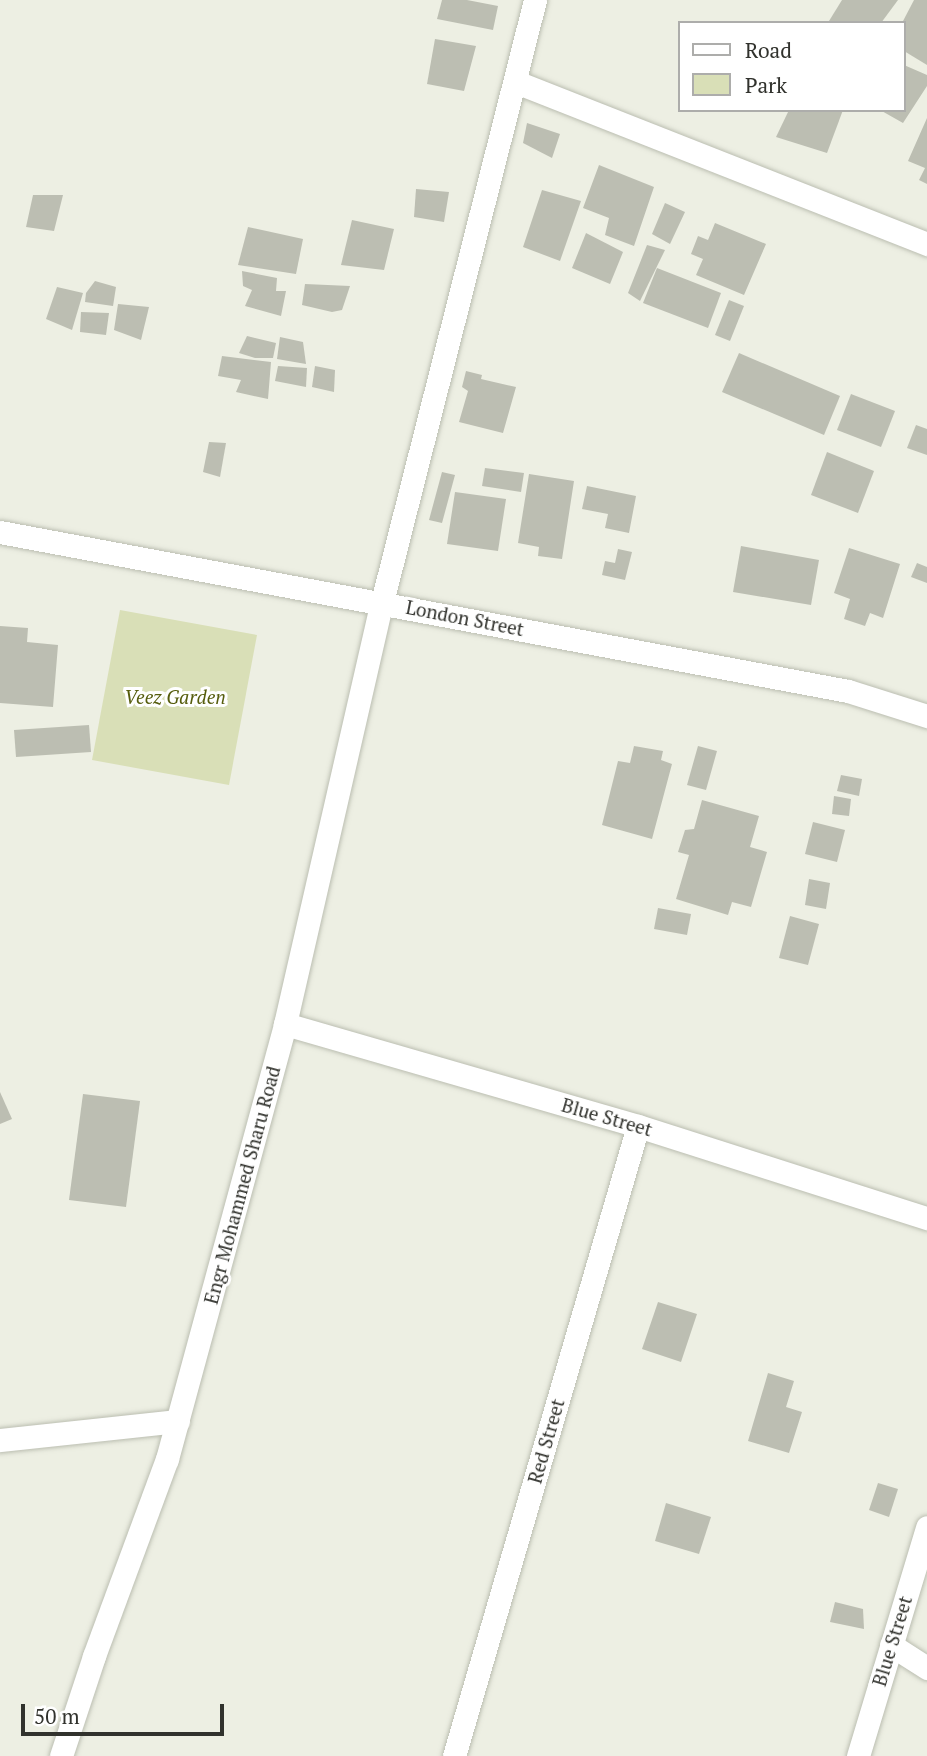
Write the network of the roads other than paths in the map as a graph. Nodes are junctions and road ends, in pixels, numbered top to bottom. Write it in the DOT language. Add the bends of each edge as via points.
graph roads {
  1 [pos="536,0"];
  2 [pos="516,82"];
  3 [pos="927,244"];
  4 [pos="0,532"];
  5 [pos="382,603"];
  6 [pos="926,712"];
  7 [pos="285,1024"];
  8 [pos="638,1126"];
  9 [pos="927,1218"];
  10 [pos="178,1421"];
  11 [pos="0,1440"];
  12 [pos="927,1527"];
  13 [pos="891,1645"];
  14 [pos="927,1668"];
  15 [pos="61,1756"];
  16 [pos="454,1756"];
  17 [pos="858,1756"];
  1 -- 2 [label="street, Engr Mohammed Sharu Road"];
  2 -- 3 [label="street"];
  2 -- 5 [label="street, Engr Mohammed Sharu Road"];
  4 -- 5 [label="street, London Street"];
  5 -- 6 [label="street, London Street" via="848,691"];
  5 -- 7 [label="street, Engr Mohammed Sharu Road"];
  7 -- 8 [label="street, Blue Street"];
  7 -- 10 [label="street, Engr Mohammed Sharu Road"];
  8 -- 9 [label="street, Blue Street"];
  8 -- 16 [label="street, Red Street"];
  10 -- 11 [label="street"];
  10 -- 15 [label="street, Engr Mohammed Sharu Road"];
  12 -- 13 [label="street, Blue Street"];
  13 -- 14 [label="street"];
  13 -- 17 [label="street, Blue Street"];
}
